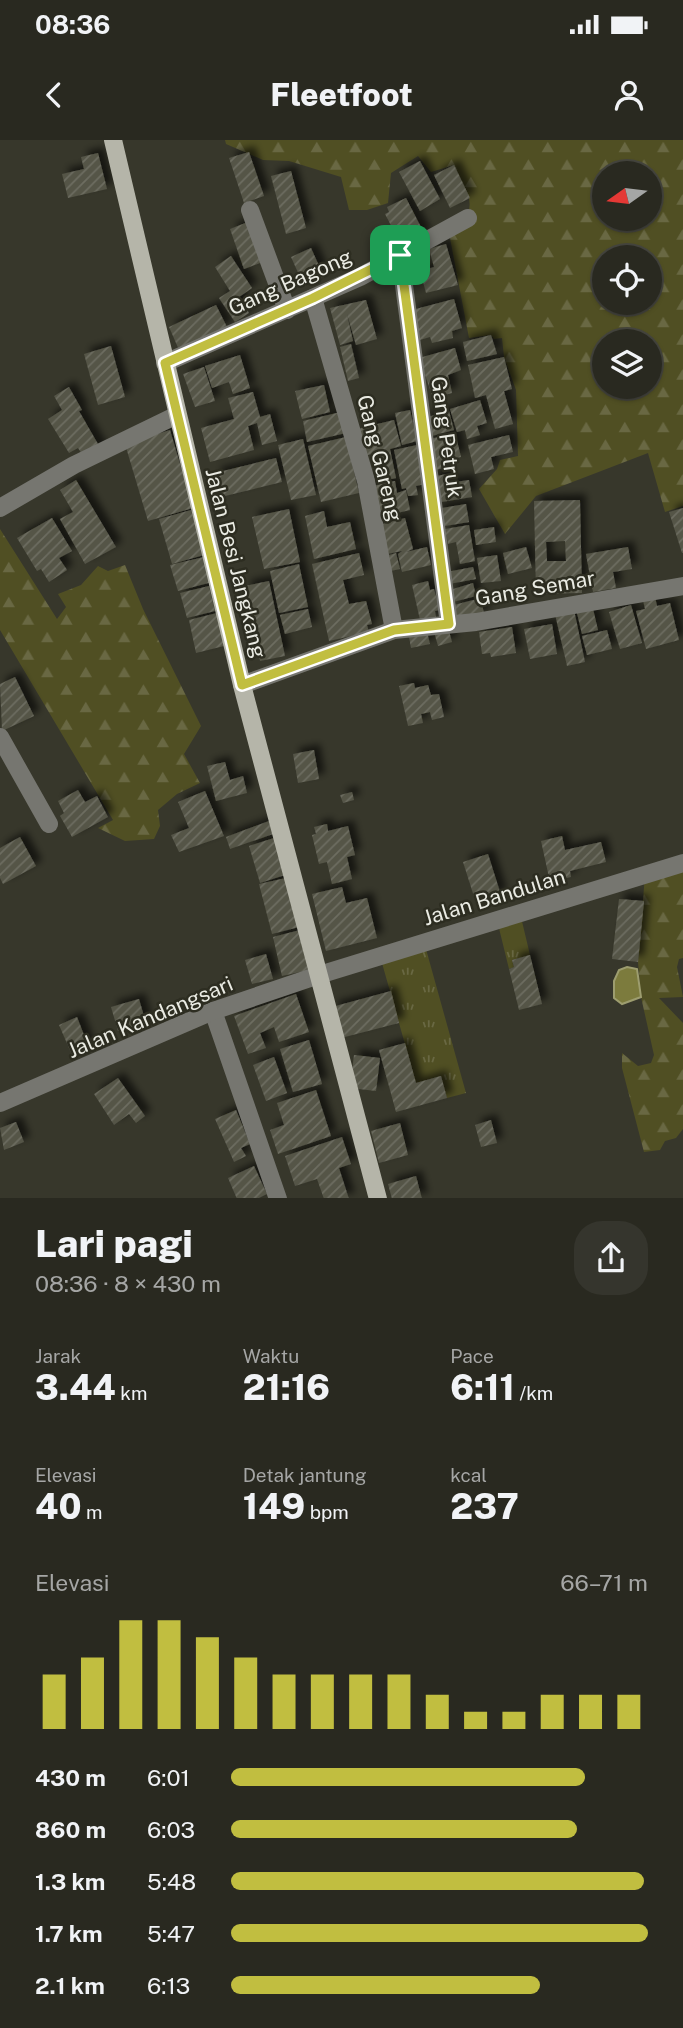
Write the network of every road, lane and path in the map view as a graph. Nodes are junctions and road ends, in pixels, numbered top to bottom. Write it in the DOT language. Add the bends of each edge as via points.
graph roads {
  1 [pos="113,140"];
  2 [pos="250,210"];
  3 [pos="468,218"];
  4 [pos="400,255"];
  5 [pos="313,298"];
  6 [pos="287,310"];
  7 [pos="165,363"];
  8 [pos="177,415"];
  9 [pos="0,508"];
  10 [pos="683,586"];
  11 [pos="449,624"];
  12 [pos="394,630"];
  13 [pos="242,685"];
  14 [pos="0,737"];
  15 [pos="49,824"];
  16 [pos="683,863"];
  17 [pos="318,975"];
  18 [pos="214,1011"];
  19 [pos="0,1103"];
  20 [pos="278,1198"];
  21 [pos="378,1198"];
  1 -- 7 [label="main road, Jalan Besi Jangkang"];
  2 -- 6 [label="street"];
  3 -- 4 [label="street, Gang Bagong"];
  4 -- 5 [label="street, Gang Bagong"];
  4 -- 11 [label="street, Gang Petruk"];
  5 -- 6 [label="street, Gang Bagong"];
  5 -- 12 [label="street, Gang Gareng" via="366,481"];
  6 -- 7 [label="street, Gang Bagong"];
  7 -- 8 [label="main road, Jalan Besi Jangkang"];
  8 -- 9 [label="street"];
  8 -- 13 [label="main road, Jalan Besi Jangkang"];
  10 -- 11 [label="street, Gang Semar"];
  11 -- 12 [label="street, Gang Semar"];
  12 -- 13 [label="street, Gang Semar"];
  13 -- 17 [label="main road, Jalan Besi Jangkang"];
  14 -- 15 [label="street"];
  16 -- 17 [label="street, Jalan Bandulan"];
  17 -- 18 [label="street, Jalan Kandangsari"];
  17 -- 21 [label="main road, Jalan Besi Jangkang"];
  18 -- 19 [label="street, Jalan Kandangsari"];
  18 -- 20 [label="street"];
}
